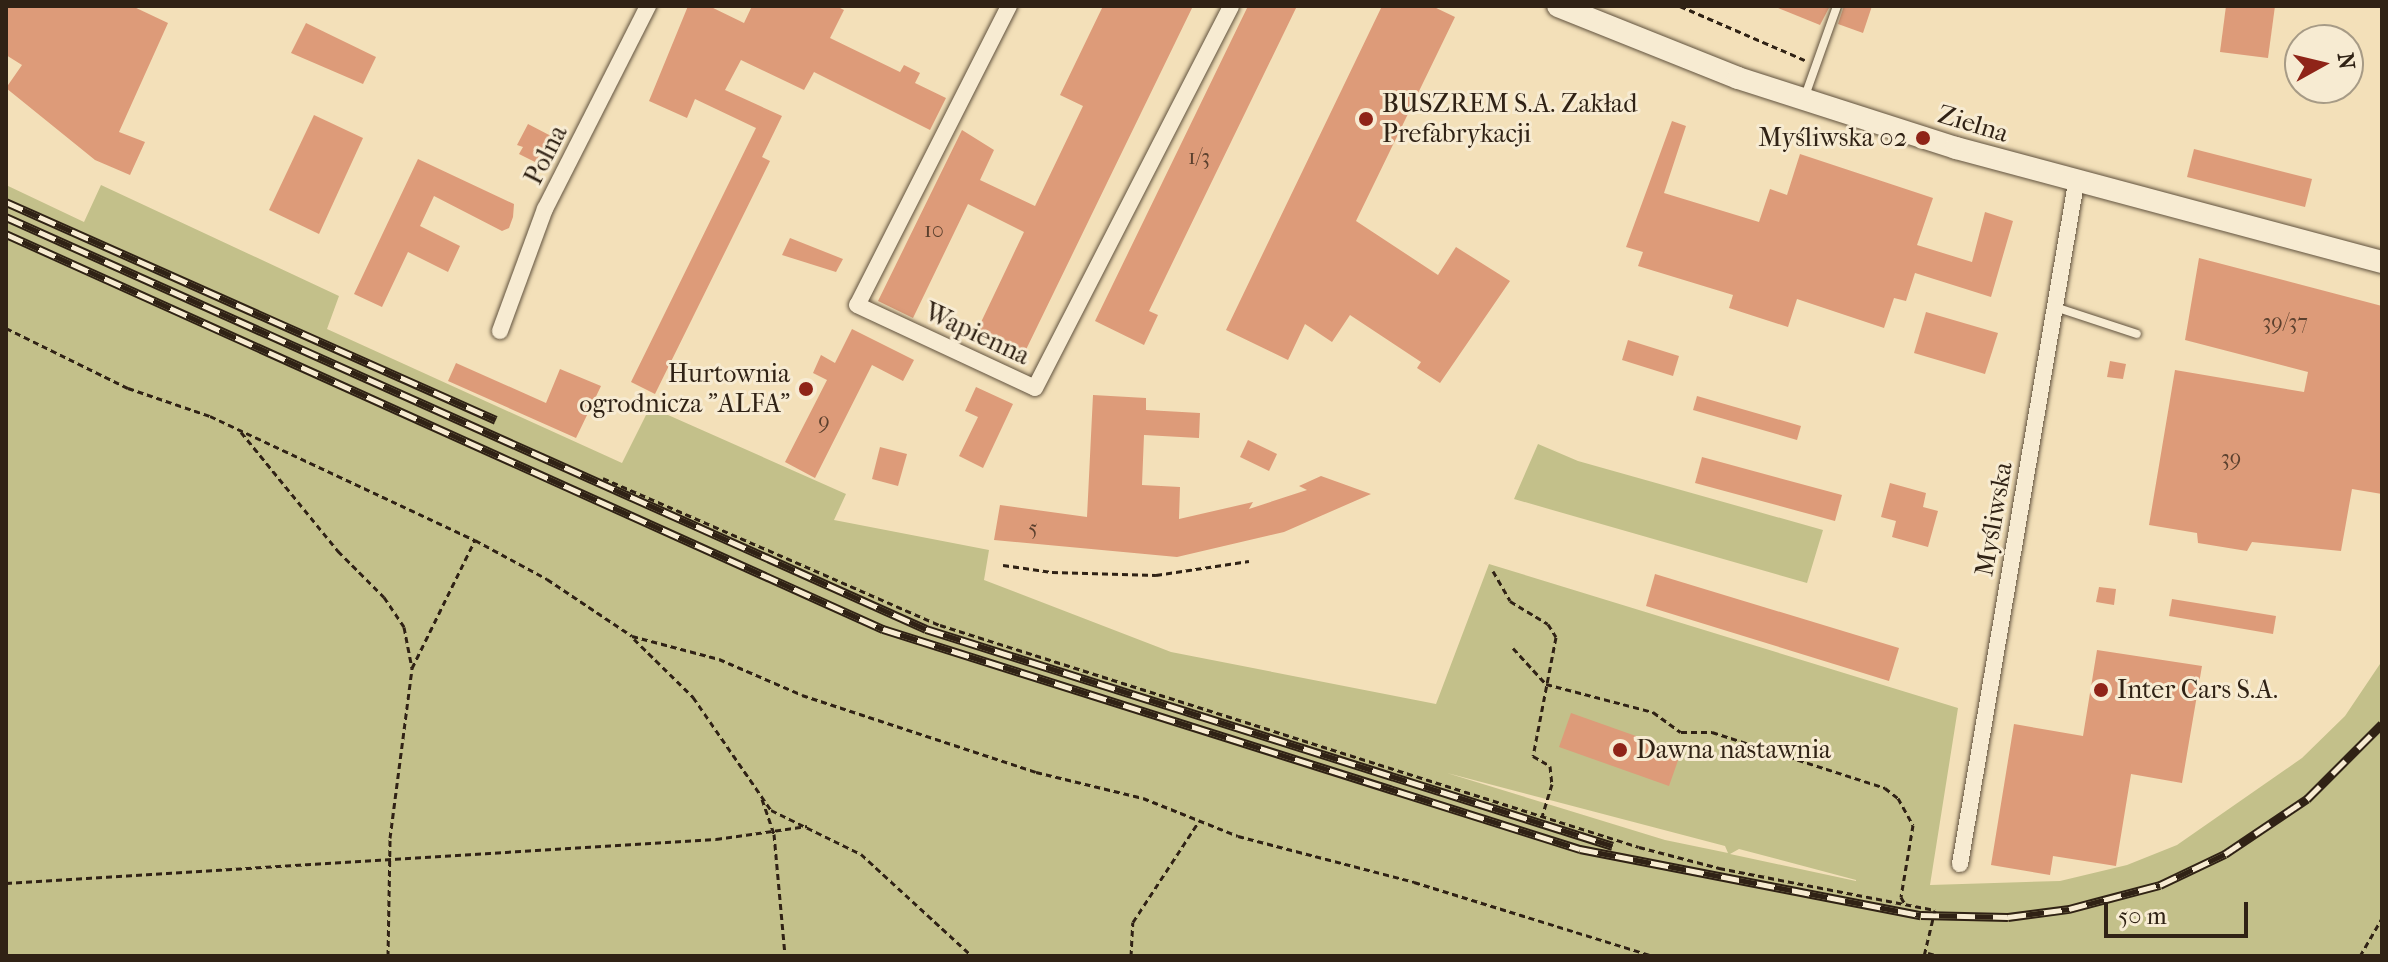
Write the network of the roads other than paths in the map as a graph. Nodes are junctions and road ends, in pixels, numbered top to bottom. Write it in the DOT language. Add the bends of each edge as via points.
graph roads {
  1 [pos="648,6"];
  2 [pos="1009,6"];
  3 [pos="1231,6"];
  4 [pos="1558,6"];
  5 [pos="1837,6"];
  6 [pos="1804,100"];
  7 [pos="2076,183"];
  8 [pos="2382,262"];
  9 [pos="2054,307"];
  10 [pos="500,331"];
  11 [pos="2137,334"];
  12 [pos="1960,864"];
  1 -- 10 [label="street, Polna" via="545,209"];
  2 -- 3 [label="street, Wapienna" via="857,305 1035,388"];
  4 -- 6 [label="street, Zielna"];
  5 -- 6 [label="lane"];
  6 -- 7 [label="street, Zielna"];
  7 -- 8 [label="street, Zielna"];
  7 -- 9 [label="street, Myśliwska"];
  9 -- 11 [label="lane"];
  9 -- 12 [label="street, Myśliwska"];
}
